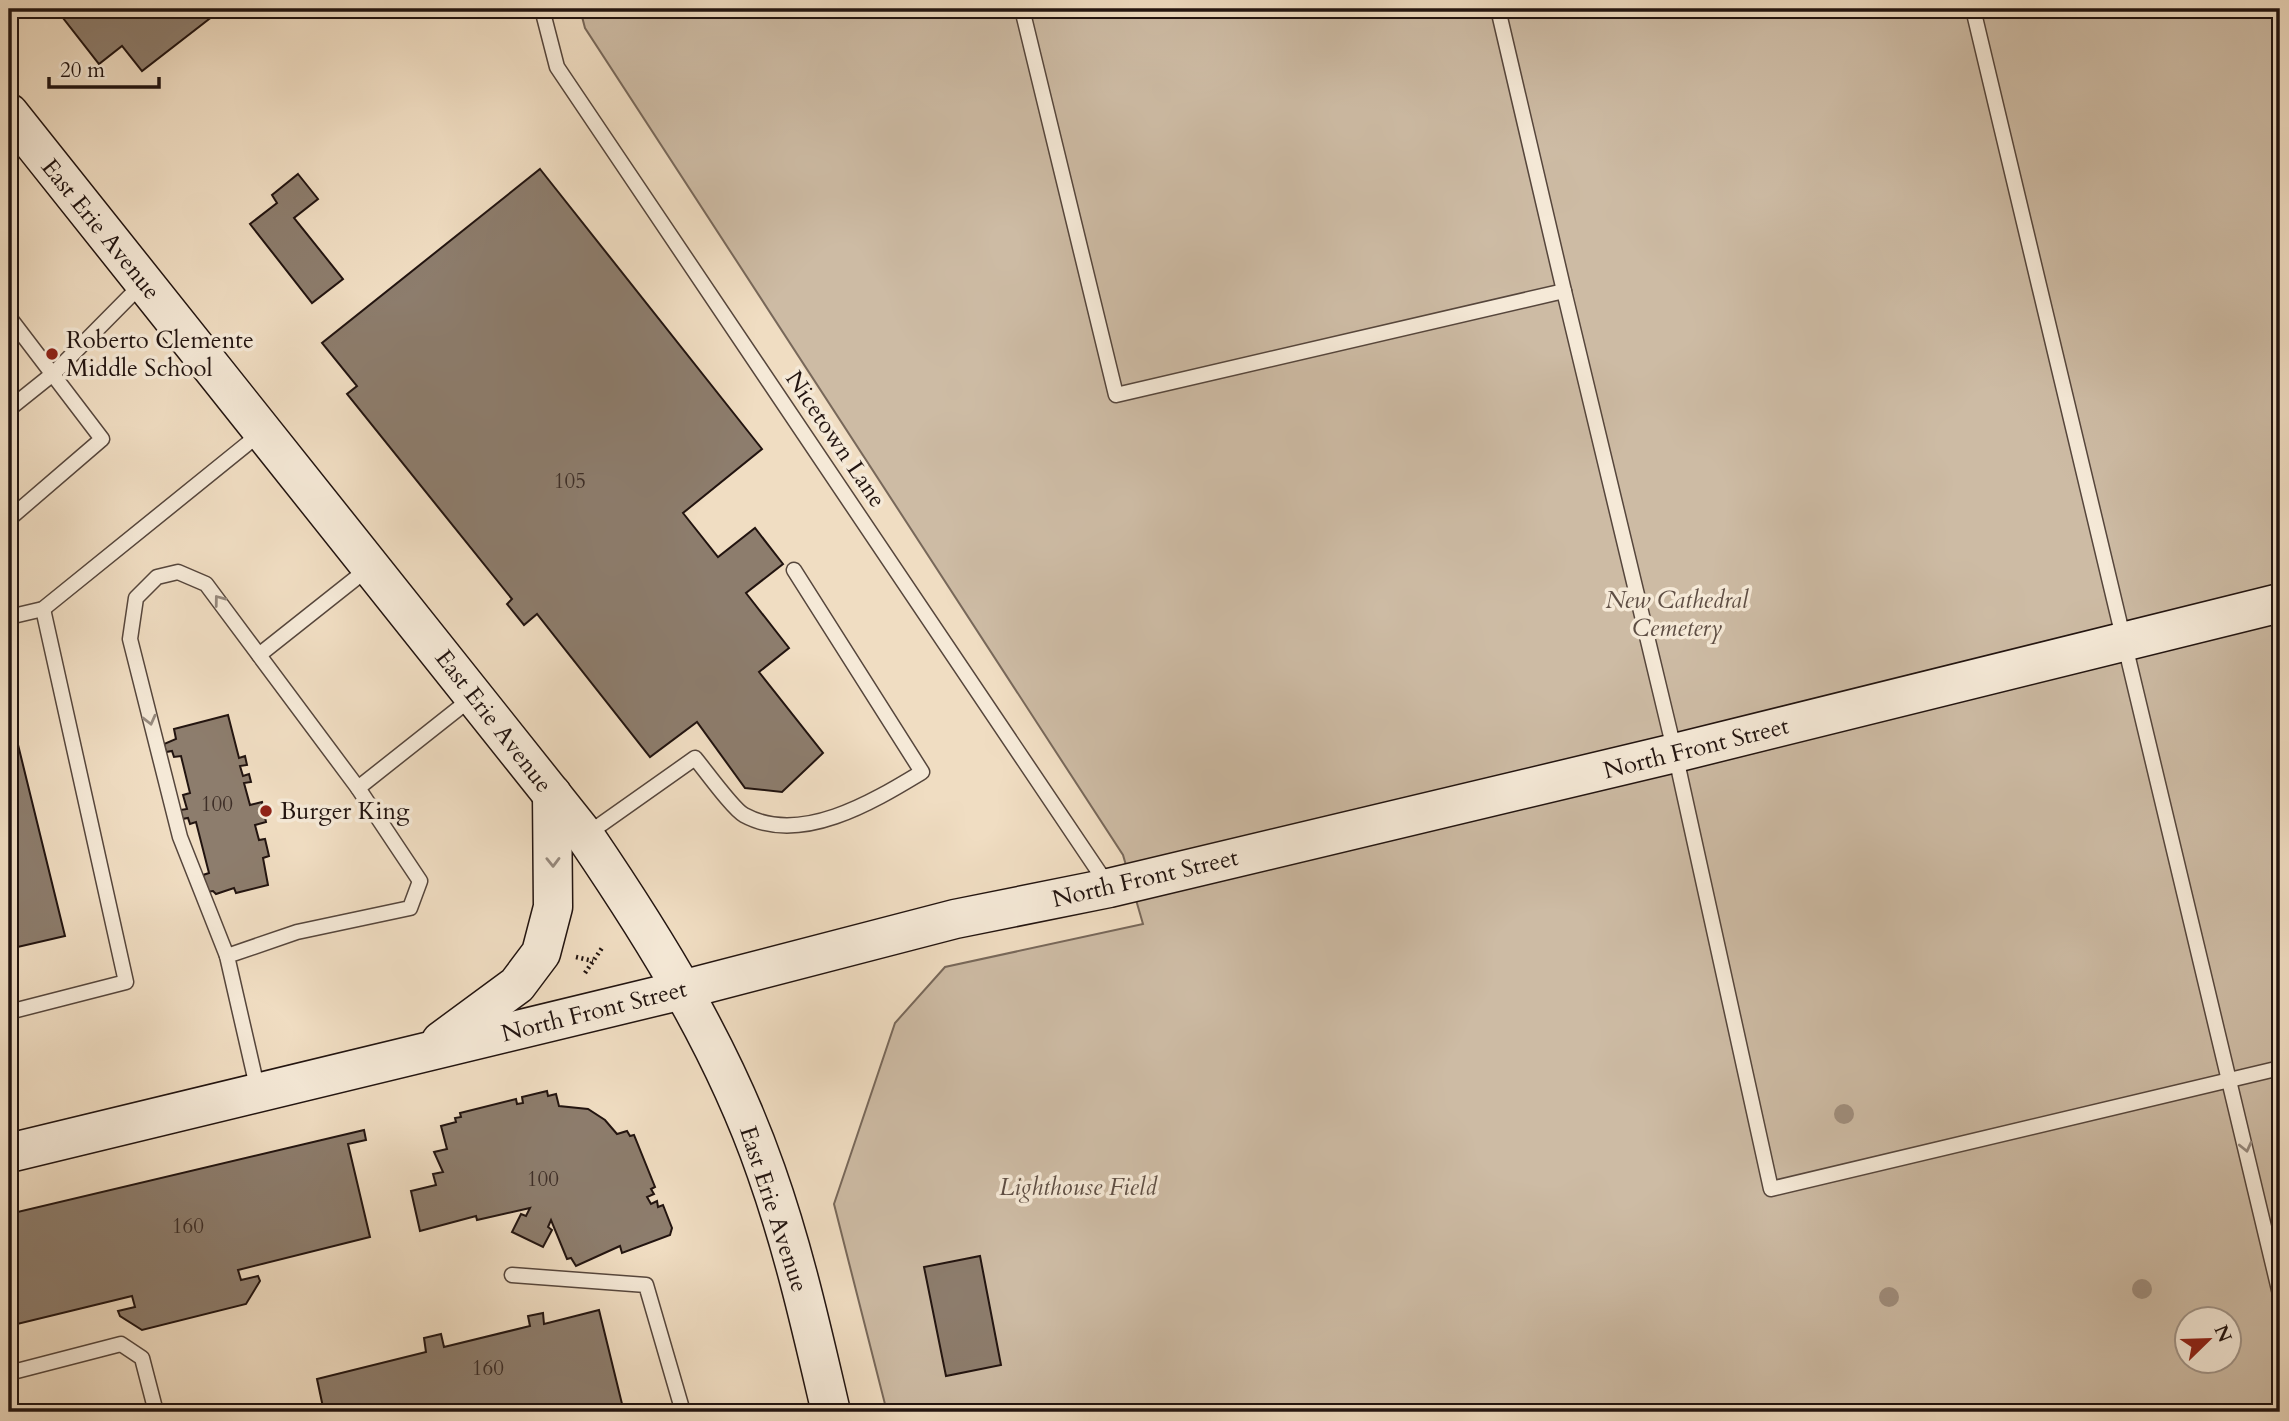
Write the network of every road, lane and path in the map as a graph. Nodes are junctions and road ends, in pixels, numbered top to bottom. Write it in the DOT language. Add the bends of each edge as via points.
graph roads {
  1 [pos="542,9"];
  2 [pos="1022,9"];
  3 [pos="1498,9"];
  4 [pos="1973,9"];
  5 [pos="9,113"];
  6 [pos="144,282"];
  7 [pos="1564,291"];
  8 [pos="9,317"];
  9 [pos="54,373"];
  10 [pos="9,409"];
  11 [pos="263,431"];
  12 [pos="9,519"];
  13 [pos="370,567"];
  14 [pos="794,570"];
  15 [pos="2280,603"];
  16 [pos="43,609"];
  17 [pos="9,617"];
  18 [pos="2123,644"];
  19 [pos="259,655"];
  20 [pos="474,696"];
  21 [pos="1675,753"];
  22 [pos="358,788"];
  23 [pos="552,794"];
  24 [pos="585,836"];
  25 [pos="1109,888"];
  26 [pos="601,948"];
  27 [pos="226,956"];
  28 [pos="583,976"];
  29 [pos="684,989"];
  30 [pos="9,1012"];
  31 [pos="428,1051"];
  32 [pos="2280,1068"];
  33 [pos="2230,1080"];
  34 [pos="258,1092"];
  35 [pos="9,1153"];
  36 [pos="512,1275"];
  37 [pos="2280,1294"];
  38 [pos="9,1373"];
  39 [pos="156,1412"];
  40 [pos="683,1412"];
  41 [pos="831,1412"];
  1 -- 25 [label="lane, Nicetown Lane" via="557,67"];
  2 -- 7 [label="lane" via="1116,395"];
  3 -- 7 [label="lane"];
  4 -- 18 [label="lane"];
  5 -- 6 [label="street, East Erie Avenue"];
  6 -- 9 [label="lane"];
  6 -- 11 [label="street, East Erie Avenue"];
  7 -- 21 [label="lane"];
  8 -- 9 [label="lane"];
  9 -- 10 [label="lane"];
  9 -- 12 [label="lane" via="103,439"];
  11 -- 13 [label="street, East Erie Avenue"];
  11 -- 16 [label="lane"];
  13 -- 19 [label="lane"];
  13 -- 20 [label="street, East Erie Avenue"];
  14 -- 24 [label="lane" via="922,772 833,819 780,825 743,815 695,758"];
  15 -- 18 [label="street, North Front Street"];
  16 -- 17 [label="lane"];
  16 -- 30 [label="lane" via="126,982"];
  18 -- 21 [label="street, North Front Street"];
  18 -- 33 [label="lane"];
  19 -- 22 [label="lane"];
  19 -- 27 [label="lane, one-way" via="206,583 178,572 157,577 136,598 130,639 180,837"];
  20 -- 22 [label="lane"];
  20 -- 23 [label="street, East Erie Avenue"];
  21 -- 25 [label="street, North Front Street"];
  21 -- 33 [label="lane" via="1771,1189"];
  22 -- 27 [label="lane" via="420,881 410,908 297,932"];
  23 -- 24 [label="street, East Erie Avenue"];
  23 -- 31 [label="street, one-way" via="553,907 541,953 517,985"];
  24 -- 29 [label="street, East Erie Avenue"];
  25 -- 29 [label="street, North Front Street" via="955,919"];
  26 -- 28 [label="path"];
  27 -- 34 [label="lane"];
  29 -- 31 [label="street, North Front Street"];
  29 -- 41 [label="street, East Erie Avenue" via="738,1100 766,1171"];
  31 -- 34 [label="street, North Front Street"];
  32 -- 33 [label="lane"];
  33 -- 37 [label="lane, one-way"];
  34 -- 35 [label="street, North Front Street"];
  36 -- 40 [label="lane" via="646,1285"];
  38 -- 39 [label="lane" via="121,1344 142,1358"];
}
